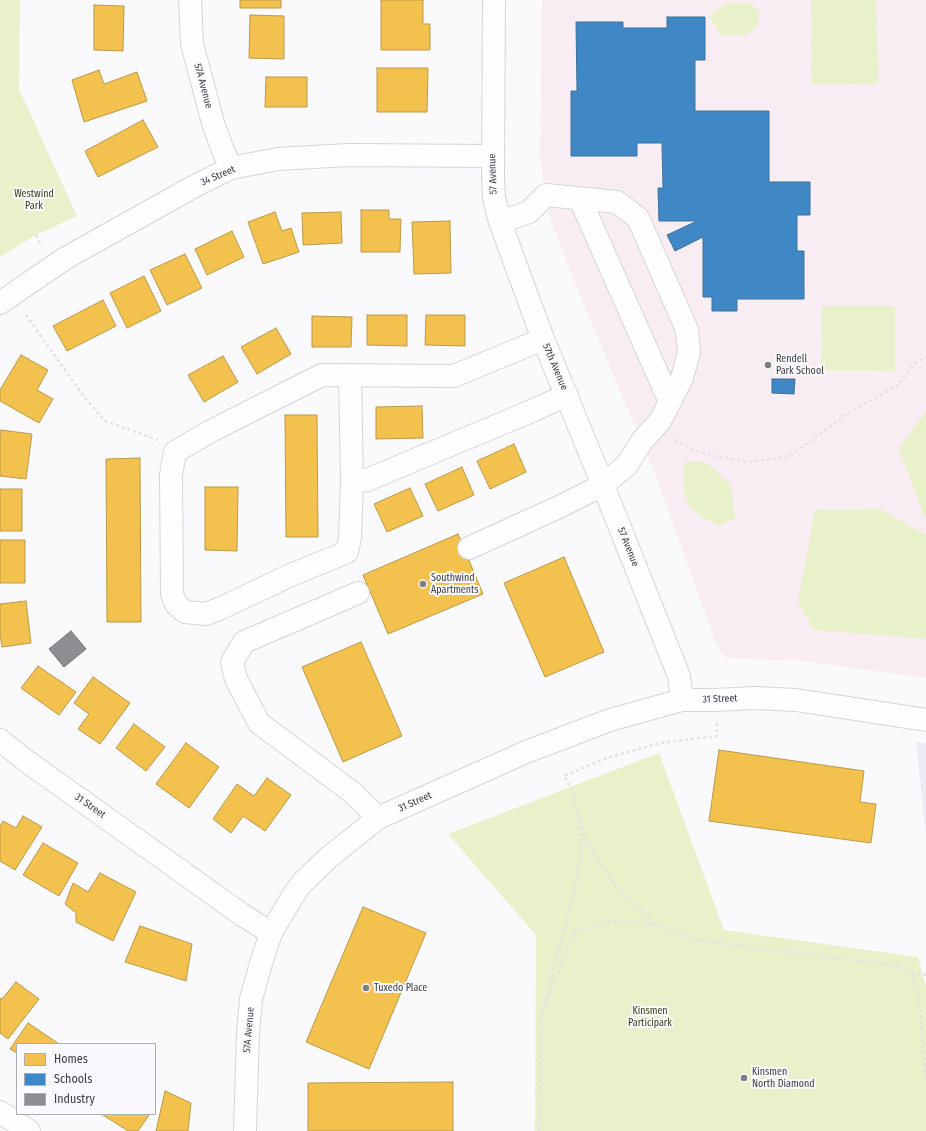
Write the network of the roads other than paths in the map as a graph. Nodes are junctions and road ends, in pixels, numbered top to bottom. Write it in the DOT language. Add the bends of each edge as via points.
graph roads {
  1 [pos="190,0"];
  2 [pos="494,0"];
  3 [pos="492,156"];
  4 [pos="231,168"];
  5 [pos="580,199"];
  6 [pos="500,222"];
  7 [pos="0,303"];
  8 [pos="543,339"];
  9 [pos="350,375"];
  10 [pos="567,395"];
  11 [pos="670,402"];
  12 [pos="352,482"];
  13 [pos="603,485"];
  14 [pos="469,548"];
  15 [pos="358,593"];
  16 [pos="682,700"];
  17 [pos="926,720"];
  18 [pos="0,740"];
  19 [pos="378,818"];
  20 [pos="271,933"];
  21 [pos="1,1115"];
  22 [pos="29,1131"];
  23 [pos="245,1131"];
  1 -- 4 [label="street, 57A Avenue" via="192,44 213,123"];
  2 -- 3 [label="street, 57 Avenue"];
  3 -- 4 [label="street, 34 Street" via="348,155 278,159"];
  3 -- 6 [label="street, 57 Avenue" via="494,198"];
  4 -- 7 [label="street, 34 Street" via="64,259"];
  5 -- 6 [label="street" via="546,195 529,212"];
  5 -- 11 [label="street"];
  5 -- 11 [label="street" via="616,202 638,218 687,330 689,352 682,378"];
  6 -- 8 [label="street, 57 Avenue"];
  8 -- 9 [label="street" via="454,376"];
  8 -- 10 [label="street, 57th Avenue"];
  9 -- 12 [label="street"];
  9 -- 12 [label="street" via="322,375 212,430 175,452 171,475 172,594 176,604 185,612 206,614 347,552"];
  10 -- 12 [label="street" via="368,480"];
  10 -- 13 [label="street, 57 Avenue"];
  11 -- 13 [label="street" via="660,421 642,441 627,465"];
  13 -- 14 [label="street"];
  13 -- 16 [label="street, 57 Avenue" via="679,676"];
  15 -- 19 [label="street" via="244,642 232,662 236,679 259,723 353,793"];
  16 -- 17 [label="street, 31 Street" via="796,700"];
  16 -- 19 [label="street, 31 Street" via="610,720 526,752"];
  18 -- 20 [label="street, 31 Street"];
  19 -- 20 [label="street, 31 Street" via="328,858 302,883"];
  20 -- 23 [label="street, 57A Avenue" via="251,999"];
  21 -- 22 [label="street"];
}
